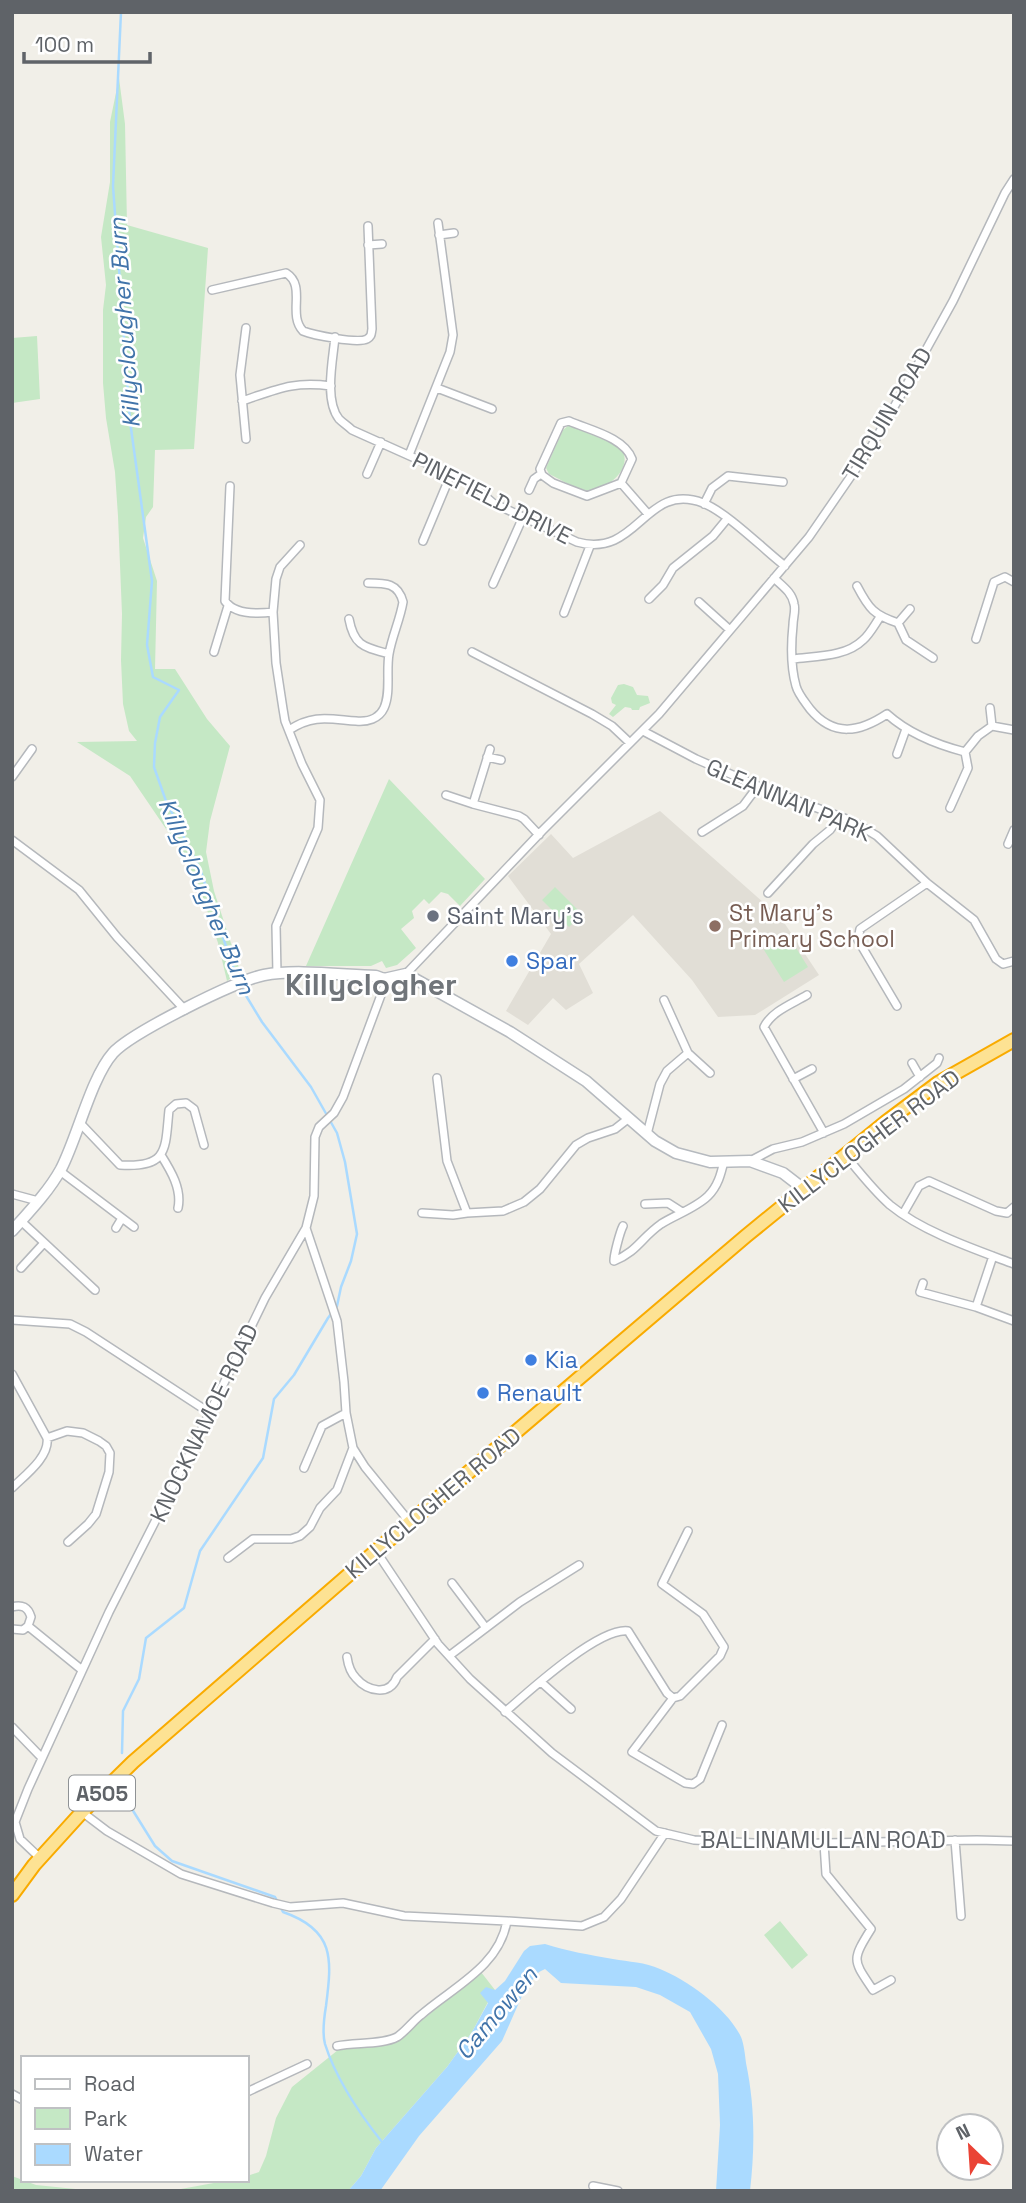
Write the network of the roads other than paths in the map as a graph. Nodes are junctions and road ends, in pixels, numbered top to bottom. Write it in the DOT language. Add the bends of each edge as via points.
graph roads {
  1 [pos="1014,179"];
  2 [pos="438,223"];
  3 [pos="368,226"];
  4 [pos="454,233"];
  5 [pos="439,235"];
  6 [pos="382,244"];
  7 [pos="369,245"];
  8 [pos="212,290"];
  9 [pos="246,328"];
  10 [pos="335,337"];
  11 [pos="331,386"];
  12 [pos="437,388"];
  13 [pos="243,401"];
  14 [pos="492,409"];
  15 [pos="246,439"];
  16 [pos="381,442"];
  17 [pos="409,455"];
  18 [pos="367,474"];
  19 [pos="451,474"];
  20 [pos="541,474"];
  21 [pos="783,482"];
  22 [pos="621,483"];
  23 [pos="230,486"];
  24 [pos="529,490"];
  25 [pos="705,504"];
  26 [pos="648,514"];
  27 [pos="523,517"];
  28 [pos="727,519"];
  29 [pos="423,541"];
  30 [pos="300,545"];
  31 [pos="590,546"];
  32 [pos="785,566"];
  33 [pos="774,578"];
  34 [pos="1014,582"];
  35 [pos="369,583"];
  36 [pos="493,584"];
  37 [pos="857,586"];
  38 [pos="649,599"];
  39 [pos="699,602"];
  40 [pos="228,606"];
  41 [pos="910,609"];
  42 [pos="273,612"];
  43 [pos="564,613"];
  44 [pos="880,617"];
  45 [pos="349,619"];
  46 [pos="898,623"];
  47 [pos="730,630"];
  48 [pos="976,639"];
  49 [pos="214,652"];
  50 [pos="472,652"];
  51 [pos="389,654"];
  52 [pos="933,658"];
  53 [pos="793,659"];
  54 [pos="990,708"];
  55 [pos="992,726"];
  56 [pos="906,729"];
  57 [pos="289,730"];
  58 [pos="1014,730"];
  59 [pos="643,731"];
  60 [pos="629,743"];
  61 [pos="32,749"];
  62 [pos="965,752"];
  63 [pos="897,754"];
  64 [pos="501,760"];
  65 [pos="12,777"];
  66 [pos="758,786"];
  67 [pos="446,795"];
  68 [pos="473,804"];
  69 [pos="950,808"];
  70 [pos="839,817"];
  71 [pos="1014,830"];
  72 [pos="702,832"];
  73 [pos="539,835"];
  74 [pos="12,840"];
  75 [pos="1008,844"];
  76 [pos="926,883"];
  77 [pos="768,893"];
  78 [pos="1014,961"];
  79 [pos="277,974"];
  80 [pos="406,974"];
  81 [pos="384,979"];
  82 [pos="807,995"];
  83 [pos="664,1000"];
  84 [pos="897,1006"];
  85 [pos="185,1010"];
  86 [pos="1014,1040"];
  87 [pos="688,1053"];
  88 [pos="939,1058"];
  89 [pos="912,1063"];
  90 [pos="812,1069"];
  91 [pos="710,1073"];
  92 [pos="920,1077"];
  93 [pos="437,1078"];
  94 [pos="793,1079"];
  95 [pos="629,1118"];
  96 [pos="80,1123"];
  97 [pos="824,1133"];
  98 [pos="647,1134"];
  99 [pos="204,1145"];
  100 [pos="161,1155"];
  101 [pos="846,1156"];
  102 [pos="724,1161"];
  103 [pos="750,1161"];
  104 [pos="60,1171"];
  105 [pos="805,1190"];
  106 [pos="12,1194"];
  107 [pos="38,1201"];
  108 [pos="645,1205"];
  109 [pos="1014,1207"];
  110 [pos="178,1208"];
  111 [pos="682,1212"];
  112 [pos="422,1213"];
  113 [pos="467,1213"];
  114 [pos="903,1214"];
  115 [pos="122,1218"];
  116 [pos="21,1221"];
  117 [pos="623,1226"];
  118 [pos="134,1227"];
  119 [pos="116,1228"];
  120 [pos="306,1228"];
  121 [pos="12,1231"];
  122 [pos="44,1243"];
  123 [pos="993,1256"];
  124 [pos="1014,1264"];
  125 [pos="21,1268"];
  126 [pos="923,1283"];
  127 [pos="94,1290"];
  128 [pos="976,1307"];
  129 [pos="12,1321"];
  130 [pos="1014,1321"];
  131 [pos="12,1374"];
  132 [pos="210,1413"];
  133 [pos="346,1413"];
  134 [pos="47,1438"];
  135 [pos="353,1448"];
  136 [pos="304,1468"];
  137 [pos="12,1488"];
  138 [pos="408,1524"];
  139 [pos="688,1531"];
  140 [pos="68,1542"];
  141 [pos="376,1551"];
  142 [pos="228,1558"];
  143 [pos="579,1565"];
  144 [pos="452,1583"];
  145 [pos="12,1607"];
  146 [pos="28,1626"];
  147 [pos="486,1628"];
  148 [pos="12,1629"];
  149 [pos="435,1639"];
  150 [pos="449,1656"];
  151 [pos="347,1657"];
  152 [pos="82,1670"];
  153 [pos="541,1682"];
  154 [pos="673,1698"];
  155 [pos="571,1709"];
  156 [pos="505,1712"];
  157 [pos="722,1725"];
  158 [pos="12,1727"];
  159 [pos="41,1758"];
  160 [pos="82,1812"];
  161 [pos="664,1833"];
  162 [pos="955,1840"];
  163 [pos="1014,1842"];
  164 [pos="824,1843"];
  165 [pos="40,1858"];
  166 [pos="12,1895"];
  167 [pos="961,1916"];
  168 [pos="508,1921"];
  169 [pos="891,1980"];
  170 [pos="337,2046"];
  171 [pos="307,2064"];
  172 [pos="248,2092"];
  173 [pos="593,2186"];
  174 [pos="618,2191"];
  1 -- 32 [label="street, TIRQUIN ROAD" via="942,323 871,447"];
  2 -- 5 [label="street"];
  3 -- 7 [label="street"];
  4 -- 5 [label="street"];
  5 -- 12 [label="street" via="453,335"];
  6 -- 7 [label="street"];
  7 -- 10 [label="street" via="371,335 361,340"];
  8 -- 10 [label="street" via="286,273 296,285 300,328"];
  9 -- 13 [label="street" via="240,375"];
  10 -- 11 [label="street, PINEFIELD DRIVE"];
  11 -- 13 [label="street" via="292,384"];
  11 -- 16 [label="street, PINEFIELD DRIVE" via="340,419 352,430"];
  12 -- 14 [label="street"];
  12 -- 17 [label="street"];
  13 -- 15 [label="street"];
  16 -- 17 [label="street, PINEFIELD DRIVE"];
  16 -- 18 [label="street"];
  17 -- 19 [label="street, PINEFIELD DRIVE"];
  19 -- 27 [label="street, PINEFIELD DRIVE"];
  19 -- 29 [label="street"];
  20 -- 22 [label="street" via="587,496"];
  20 -- 22 [label="street" via="561,423 569,421 629,450 632,459"];
  20 -- 24 [label="street"];
  21 -- 25 [label="street" via="728,476 712,488"];
  22 -- 26 [label="street"];
  23 -- 40 [label="street"];
  25 -- 26 [label="street, PINEFIELD DRIVE" via="687,499 668,502"];
  25 -- 28 [label="street"];
  26 -- 31 [label="street, PINEFIELD DRIVE" via="613,542"];
  27 -- 31 [label="street, PINEFIELD DRIVE"];
  27 -- 36 [label="street"];
  28 -- 32 [label="street"];
  28 -- 38 [label="street" via="673,568"];
  30 -- 42 [label="street" via="275,579"];
  31 -- 43 [label="street"];
  32 -- 33 [label="street, TIRQUIN ROAD"];
  33 -- 47 [label="street, TIRQUIN ROAD"];
  33 -- 53 [label="street" via="795,605"];
  34 -- 48 [label="street" via="1006,577 994,582"];
  35 -- 51 [label="street" via="396,587 401,593 401,615"];
  37 -- 44 [label="street"];
  39 -- 47 [label="street"];
  40 -- 42 [label="street" via="243,612"];
  40 -- 49 [label="street"];
  41 -- 46 [label="street"];
  42 -- 57 [label="street" via="276,663"];
  44 -- 46 [label="street"];
  44 -- 53 [label="street" via="850,649"];
  45 -- 51 [label="street" via="356,641"];
  46 -- 52 [label="street" via="906,640"];
  47 -- 59 [label="street, TIRQUIN ROAD"];
  50 -- 60 [label="street" via="592,714"];
  51 -- 57 [label="street" via="386,701 372,720 322,717"];
  53 -- 56 [label="street" via="796,686 826,723 850,730 887,714"];
  54 -- 55 [label="street"];
  55 -- 58 [label="street"];
  55 -- 62 [label="street"];
  56 -- 62 [label="street"];
  56 -- 63 [label="street"];
  57 -- 79 [label="street" via="321,810 318,828 276,926"];
  59 -- 60 [label="street, TIRQUIN ROAD"];
  59 -- 66 [label="street, GLEANNAN PARK"];
  60 -- 73 [label="street, TIRQUIN ROAD"];
  61 -- 65 [label="street"];
  62 -- 69 [label="street" via="968,768"];
  64 -- 68 [label="street" via="489,753"];
  66 -- 70 [label="street, GLEANNAN PARK"];
  66 -- 72 [label="street" via="743,806"];
  67 -- 68 [label="street"];
  68 -- 73 [label="street" via="519,816"];
  70 -- 76 [label="street, GLEANNAN PARK" via="877,836"];
  70 -- 77 [label="street"];
  71 -- 75 [label="street"];
  73 -- 80 [label="street, TIRQUIN ROAD"];
  74 -- 85 [label="street" via="79,890"];
  76 -- 78 [label="street, GLEANNAN PARK" via="974,920 996,959 1003,964"];
  76 -- 84 [label="street" via="860,929 858,940"];
  79 -- 81 [label="street"];
  79 -- 85 [label="street" via="235,985"];
  80 -- 81 [label="street"];
  80 -- 95 [label="street" via="586,1081"];
  81 -- 120 [label="street, KNOCKNAMOE ROAD" via="343,1097 315,1137 314,1196"];
  82 -- 94 [label="street" via="776,1013 764,1027"];
  83 -- 87 [label="street"];
  85 -- 96 [label="street" via="141,1032 113,1053"];
  86 -- 101 [label="highway, KILLYCLOGHER ROAD / A505" via="938,1083"];
  87 -- 91 [label="street"];
  87 -- 98 [label="street" via="667,1071 660,1084"];
  88 -- 92 [label="street"];
  89 -- 92 [label="street"];
  90 -- 94 [label="street"];
  92 -- 97 [label="street"];
  93 -- 113 [label="street" via="447,1161"];
  94 -- 97 [label="street"];
  95 -- 98 [label="street"];
  95 -- 113 [label="street" via="615,1129 576,1144 524,1202 503,1211"];
  96 -- 100 [label="street" via="120,1165 145,1164"];
  96 -- 104 [label="street"];
  97 -- 103 [label="street"];
  98 -- 102 [label="street" via="676,1153"];
  99 -- 100 [label="street" via="194,1109 186,1103 176,1104 169,1110"];
  100 -- 110 [label="street" via="176,1183"];
  101 -- 105 [label="highway, KILLYCLOGHER ROAD / A505"];
  101 -- 114 [label="street"];
  102 -- 103 [label="street"];
  102 -- 111 [label="street" via="720,1180 707,1197"];
  103 -- 105 [label="street" via="783,1173"];
  104 -- 107 [label="street"];
  104 -- 115 [label="street"];
  105 -- 138 [label="highway, KILLYCLOGHER ROAD / A505"];
  106 -- 107 [label="street"];
  107 -- 116 [label="street"];
  108 -- 111 [label="street" via="668,1203"];
  109 -- 114 [label="street" via="1007,1213 996,1211 929,1181 919,1186"];
  111 -- 117 [label="street" via="614,1261"];
  112 -- 113 [label="street"];
  114 -- 123 [label="street" via="948,1239"];
  115 -- 118 [label="street"];
  115 -- 119 [label="street"];
  116 -- 121 [label="street"];
  116 -- 122 [label="street"];
  120 -- 132 [label="street, KNOCKNAMOE ROAD" via="265,1298"];
  120 -- 133 [label="street" via="336,1317"];
  122 -- 125 [label="street"];
  122 -- 127 [label="street"];
  123 -- 124 [label="street"];
  123 -- 128 [label="street"];
  126 -- 128 [label="street" via="920,1292"];
  128 -- 130 [label="street"];
  129 -- 132 [label="street" via="70,1324"];
  131 -- 134 [label="street"];
  132 -- 152 [label="street, KNOCKNAMOE ROAD"];
  133 -- 135 [label="street"];
  133 -- 136 [label="street" via="322,1426"];
  134 -- 137 [label="street" via="44,1454"];
  134 -- 140 [label="street" via="83,1433 106,1446 110,1454 96,1514"];
  135 -- 138 [label="street"];
  135 -- 142 [label="street" via="337,1490 300,1536 253,1539"];
  138 -- 141 [label="highway, KILLYCLOGHER ROAD / A505"];
  139 -- 154 [label="street" via="662,1584 703,1614 724,1647 680,1696"];
  141 -- 149 [label="street, BALLINAMULLAN ROAD"];
  141 -- 160 [label="highway, KILLYCLOGHER ROAD / A505" via="133,1762"];
  143 -- 147 [label="street"];
  144 -- 147 [label="street"];
  145 -- 146 [label="street" via="22,1606 30,1612"];
  146 -- 148 [label="street"];
  146 -- 152 [label="street"];
  147 -- 150 [label="street"];
  149 -- 150 [label="street, BALLINAMULLAN ROAD"];
  149 -- 151 [label="street" via="386,1690 356,1679"];
  150 -- 156 [label="street, BALLINAMULLAN ROAD"];
  152 -- 159 [label="street, KNOCKNAMOE ROAD"];
  153 -- 154 [label="street" via="576,1654 621,1630 628,1631"];
  153 -- 155 [label="street"];
  153 -- 156 [label="street"];
  154 -- 157 [label="street" via="632,1752 685,1783 700,1779"];
  156 -- 161 [label="street, BALLINAMULLAN ROAD" via="597,1789"];
  158 -- 159 [label="street"];
  159 -- 165 [label="street, KNOCKNAMOE ROAD" via="15,1822 20,1839"];
  160 -- 165 [label="highway, KILLYCLOGHER ROAD / A505"];
  160 -- 168 [label="street" via="181,1874 273,1903 290,1907 343,1903 404,1916"];
  161 -- 164 [label="street, BALLINAMULLAN ROAD" via="694,1840"];
  161 -- 168 [label="street" via="604,1917 582,1926"];
  162 -- 163 [label="street, BALLINAMULLAN ROAD"];
  162 -- 164 [label="street, BALLINAMULLAN ROAD"];
  162 -- 167 [label="street"];
  164 -- 169 [label="street" via="826,1874 871,1929 857,1952 857,1966 873,1990"];
  165 -- 166 [label="highway, KILLYCLOGHER ROAD / A505"];
  168 -- 170 [label="street" via="493,1956 397,2037"];
  171 -- 172 [label="street"];
  173 -- 174 [label="street"];
}
